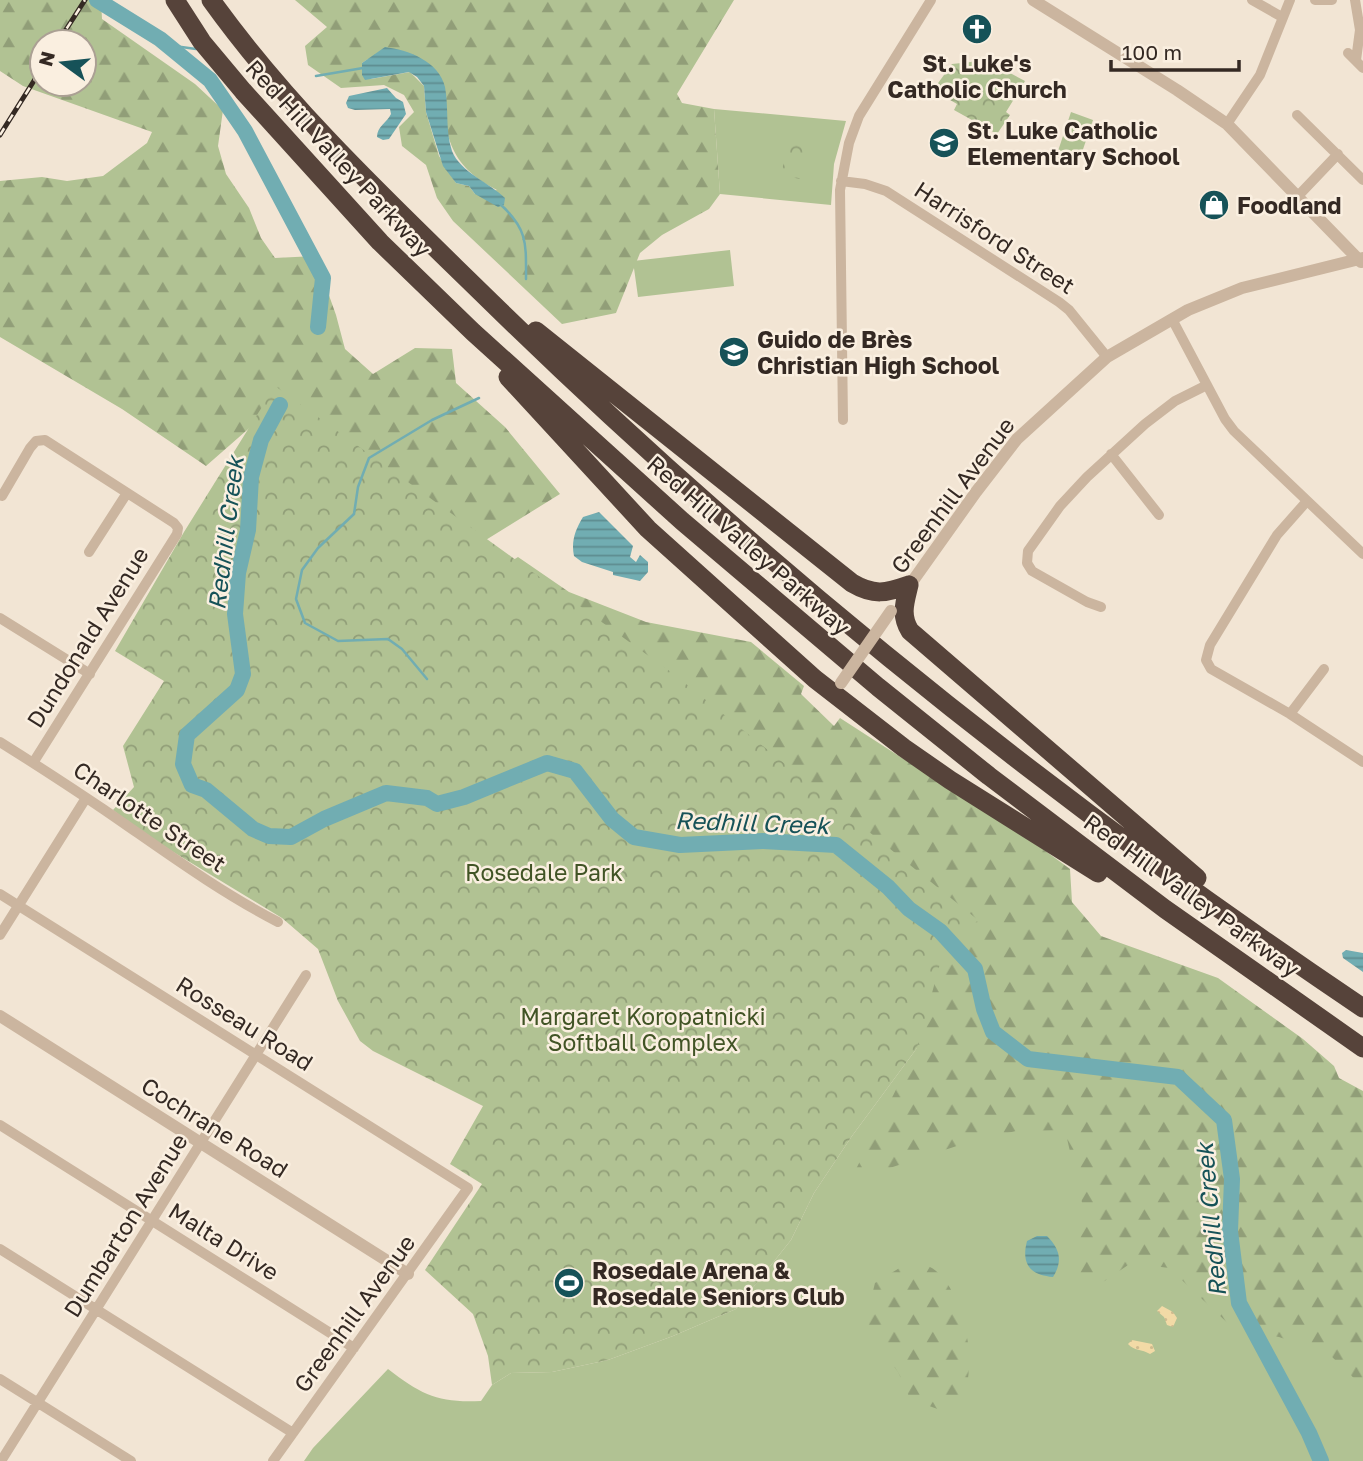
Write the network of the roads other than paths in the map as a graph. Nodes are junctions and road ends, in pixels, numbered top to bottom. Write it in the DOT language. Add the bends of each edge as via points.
graph roads {
  1 [pos="175,0"];
  2 [pos="211,0"];
  3 [pos="931,0"];
  4 [pos="1033,0"];
  5 [pos="1252,0"];
  6 [pos="1290,0"];
  7 [pos="1315,0"];
  8 [pos="1332,0"];
  9 [pos="1355,0"];
  10 [pos="1282,17"];
  11 [pos="1356,60"];
  12 [pos="1297,115"];
  13 [pos="1227,124"];
  14 [pos="1338,155"];
  15 [pos="1363,178"];
  16 [pos="841,181"];
  17 [pos="1298,196"];
  18 [pos="1362,261"];
  19 [pos="470,281"];
  20 [pos="1172,319"];
  21 [pos="473,332"];
  22 [pos="1107,357"];
  23 [pos="1207,385"];
  24 [pos="843,420"];
  25 [pos="1111,454"];
  26 [pos="127,493"];
  27 [pos="2,496"];
  28 [pos="1307,501"];
  29 [pos="1159,514"];
  30 [pos="89,552"];
  31 [pos="1363,554"];
  32 [pos="909,585"];
  33 [pos="1101,607"];
  34 [pos="0,618"];
  35 [pos="1324,669"];
  36 [pos="90,674"];
  37 [pos="837,688"];
  38 [pos="1290,715"];
  39 [pos="0,742"];
  40 [pos="1363,762"];
  41 [pos="33,763"];
  42 [pos="86,798"];
  43 [pos="0,894"];
  44 [pos="18,905"];
  45 [pos="1165,909"];
  46 [pos="278,922"];
  47 [pos="0,935"];
  48 [pos="1276,949"];
  49 [pos="306,975"];
  50 [pos="1363,1008"];
  51 [pos="0,1016"];
  52 [pos="1363,1048"];
  53 [pos="257,1054"];
  54 [pos="0,1125"];
  55 [pos="202,1143"];
  56 [pos="468,1188"];
  57 [pos="153,1221"];
  58 [pos="0,1249"];
  59 [pos="408,1273"];
  60 [pos="96,1310"];
  61 [pos="354,1348"];
  62 [pos="0,1379"];
  63 [pos="38,1403"];
  64 [pos="293,1433"];
  65 [pos="1,1461"];
  66 [pos="131,1461"];
  67 [pos="273,1461"];
  1 -- 21 [label="highway, Red Hill Valley Parkway" via="202,42 243,91 380,242"];
  2 -- 19 [label="highway, Red Hill Valley Parkway" via="302,111"];
  3 -- 16 [label="street" via="859,116"];
  4 -- 13 [label="street"];
  5 -- 10 [label="street"];
  6 -- 10 [label="street"];
  7 -- 8 [label="street"];
  9 -- 11 [label="street" via="1360,30"];
  10 -- 13 [label="street" via="1260,75"];
  12 -- 14 [label="street"];
  13 -- 17 [label="street"];
  14 -- 15 [label="street"];
  14 -- 17 [label="street"];
  16 -- 22 [label="street, Harrisford Street" via="886,191 1034,286 1069,310"];
  16 -- 24 [label="street"];
  17 -- 18 [label="street"];
  18 -- 20 [label="street, Greenhill Avenue" via="1242,288"];
  19 -- 32 [label="highway" via="852,583 878,593"];
  19 -- 48 [label="highway, Red Hill Valley Parkway" via="671,472 893,662 1054,789"];
  20 -- 22 [label="street, Greenhill Avenue"];
  20 -- 23 [label="street"];
  21 -- 37 [label="highway" via="494,362 649,529 729,604"];
  21 -- 45 [label="highway, Red Hill Valley Parkway" via="789,613 989,776"];
  22 -- 32 [label="street, Greenhill Avenue" via="1017,439"];
  23 -- 25 [label="street" via="1175,401"];
  23 -- 28 [label="street" via="1234,431"];
  25 -- 29 [label="street"];
  25 -- 33 [label="street" via="1060,506 1028,551 1027,563 1032,571"];
  26 -- 27 [label="street" via="45,440 30,448"];
  26 -- 30 [label="street"];
  26 -- 36 [label="street, Dundonald Avenue" via="174,523 177,534"];
  28 -- 31 [label="street"];
  28 -- 38 [label="street" via="1277,535 1210,645 1206,660 1211,669"];
  32 -- 37 [label="street, Greenhill Avenue, bridge"];
  32 -- 48 [label="highway" via="903,610 910,631 1257,927"];
  34 -- 36 [label="street"];
  35 -- 38 [label="street"];
  36 -- 41 [label="street, Dundonald Avenue"];
  37 -- 45 [label="highway" via="904,748 950,780 1127,892"];
  38 -- 40 [label="street"];
  39 -- 41 [label="street, Charlotte Street"];
  41 -- 42 [label="street, Charlotte Street"];
  42 -- 44 [label="street"];
  42 -- 46 [label="street, Charlotte Street"];
  43 -- 44 [label="street, Rosseau Road"];
  44 -- 47 [label="street"];
  44 -- 53 [label="street, Rosseau Road"];
  45 -- 52 [label="highway, Red Hill Valley Parkway"];
  48 -- 50 [label="highway, Red Hill Valley Parkway"];
  49 -- 53 [label="street, Dumbarton Avenue"];
  51 -- 55 [label="street, Cochrane Road"];
  53 -- 55 [label="street, Dumbarton Avenue"];
  53 -- 56 [label="street, Rosseau Road"];
  54 -- 57 [label="street, Malta Drive"];
  55 -- 57 [label="street, Dumbarton Avenue"];
  55 -- 59 [label="street, Cochrane Road"];
  56 -- 59 [label="street, Greenhill Avenue"];
  57 -- 60 [label="street, Dumbarton Avenue"];
  57 -- 61 [label="street, Malta Drive"];
  58 -- 60 [label="street"];
  59 -- 61 [label="street, Greenhill Avenue"];
  60 -- 63 [label="street, Dumbarton Avenue"];
  60 -- 64 [label="street"];
  61 -- 64 [label="street, Greenhill Avenue"];
  62 -- 63 [label="street"];
  63 -- 65 [label="street, Dumbarton Avenue"];
  63 -- 66 [label="street"];
  64 -- 67 [label="street, Greenhill Avenue"];
}
